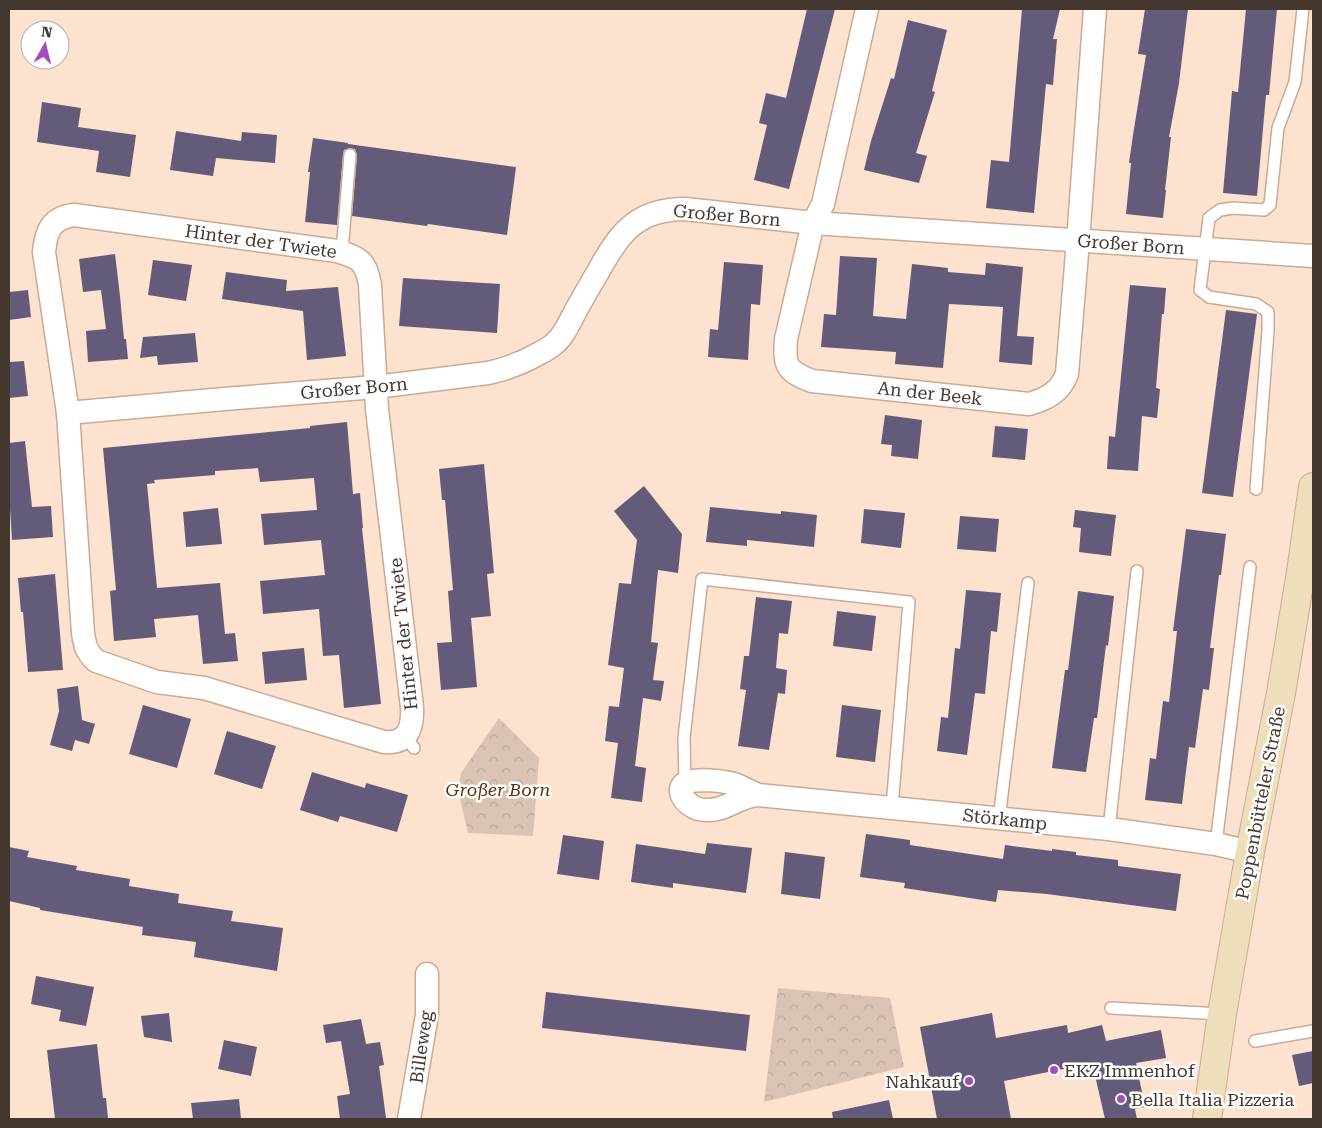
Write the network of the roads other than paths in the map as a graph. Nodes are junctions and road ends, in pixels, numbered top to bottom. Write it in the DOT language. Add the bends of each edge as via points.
graph roads {
  1 [pos="867,9"];
  2 [pos="1095,9"];
  3 [pos="1304,9"];
  4 [pos="350,155"];
  5 [pos="813,223"];
  6 [pos="1078,240"];
  7 [pos="1205,249"];
  8 [pos="342,252"];
  9 [pos="1313,256"];
  10 [pos="376,387"];
  11 [pos="68,413"];
  12 [pos="1313,487"];
  13 [pos="1256,489"];
  14 [pos="1310,535"];
  15 [pos="1250,567"];
  16 [pos="1137,571"];
  17 [pos="1028,583"];
  18 [pos="685,783"];
  19 [pos="892,807"];
  20 [pos="999,819"];
  21 [pos="1109,829"];
  22 [pos="1216,844"];
  23 [pos="1250,852"];
  24 [pos="427,974"];
  25 [pos="1111,1008"];
  26 [pos="1222,1014"];
  27 [pos="1313,1031"];
  28 [pos="1255,1041"];
  29 [pos="409,1119"];
  30 [pos="1207,1119"];
  1 -- 5 [label="street, An der Beek" via="823,204"];
  2 -- 6 [label="street, An der Beek"];
  3 -- 7 [label="lane" via="1295,82 1278,128 1270,205 1264,210 1220,210 1209,218"];
  4 -- 8 [label="lane"];
  5 -- 6 [label="street, Großer Born"];
  5 -- 6 [label="street, An der Beek" via="786,339 784,357 792,371 812,381 1029,404 1057,390 1067,374"];
  5 -- 10 [label="street, Großer Born" via="685,209 647,216 622,233 565,331 549,348 506,369"];
  6 -- 7 [label="street, Großer Born"];
  7 -- 9 [label="street, Großer Born"];
  7 -- 13 [label="lane" via="1200,290 1209,297 1256,304 1268,312"];
  8 -- 10 [label="street, Hinter der Twiete" via="362,262 368,272"];
  8 -- 11 [label="street, Hinter der Twiete" via="74,215 56,221 49,229 44,252"];
  10 -- 11 [label="street, Großer Born"];
  10 -- 11 [label="street, Hinter der Twiete" via="412,707 410,743 384,742 204,688 158,682 96,661 85,646 83,633"];
  12 -- 14 [label="main road, Poppenbütteler Straße"];
  14 -- 23 [label="main road, Poppenbütteler Straße"];
  15 -- 22 [label="lane"];
  16 -- 21 [label="lane"];
  17 -- 20 [label="lane"];
  18 -- 19 [label="street, Störkamp" via="681,792 683,798 700,809 716,810 758,795"];
  18 -- 19 [label="lane" via="684,738 702,579 909,602"];
  19 -- 20 [label="street, Störkamp"];
  20 -- 21 [label="street, Störkamp"];
  21 -- 22 [label="street, Störkamp"];
  22 -- 23 [label="street, Störkamp"];
  23 -- 26 [label="main road, Poppenbütteler Straße"];
  24 -- 29 [label="street, Billeweg" via="427,1015"];
  25 -- 26 [label="lane"];
  26 -- 30 [label="main road, Poppenbütteler Straße"];
  27 -- 28 [label="lane"];
}
